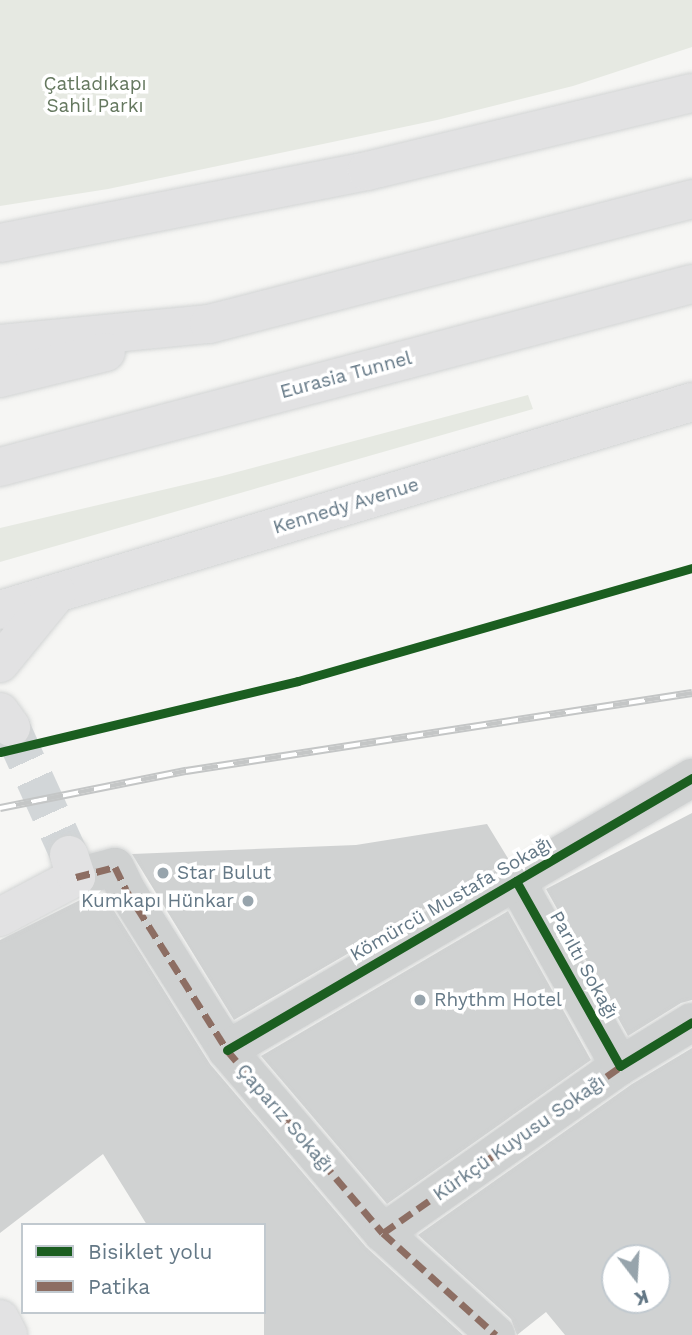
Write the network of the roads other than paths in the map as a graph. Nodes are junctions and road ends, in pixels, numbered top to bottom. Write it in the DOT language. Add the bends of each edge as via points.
graph roads {
  1 [pos="692,93"];
  2 [pos="692,198"];
  3 [pos="0,243"];
  4 [pos="692,284"];
  5 [pos="209,324"];
  6 [pos="0,344"];
  7 [pos="0,378"];
  8 [pos="692,402"];
  9 [pos="0,467"];
  10 [pos="57,593"];
  11 [pos="0,610"];
  12 [pos="0,663"];
  13 [pos="692,778"];
  14 [pos="73,866"];
  15 [pos="516,881"];
  16 [pos="0,917"];
  17 [pos="692,1022"];
  18 [pos="227,1050"];
  19 [pos="620,1066"];
  20 [pos="383,1233"];
  21 [pos="0,1318"];
  22 [pos="8,1335"];
  23 [pos="496,1335"];
  1 -- 3 [label="main road" via="367,171"];
  2 -- 5 [label="main road"];
  4 -- 9 [label="main road, Eurasia Tunnel"];
  5 -- 6 [label="main road"];
  5 -- 7 [label="main road"];
  8 -- 10 [label="main road, Kennedy Avenue"];
  10 -- 11 [label="main road, Kennedy Avenue"];
  10 -- 12 [label="main road"];
  13 -- 15 [label="street, Kömürcü Mustafa Sokağı"];
  14 -- 16 [label="main road"];
  14 -- 18 [label="street, Çaparız Sokağı" via="115,867"];
  15 -- 18 [label="street, Kömürcü Mustafa Sokağı"];
  15 -- 19 [label="street, Parıltı Sokağı"];
  17 -- 19 [label="street, Kürkçü Kuyusu Sokağı"];
  18 -- 20 [label="street, Çaparız Sokağı"];
  19 -- 20 [label="street, Kürkçü Kuyusu Sokağı"];
  20 -- 23 [label="street, Çaparız Sokağı"];
  21 -- 22 [label="main road"];
}
